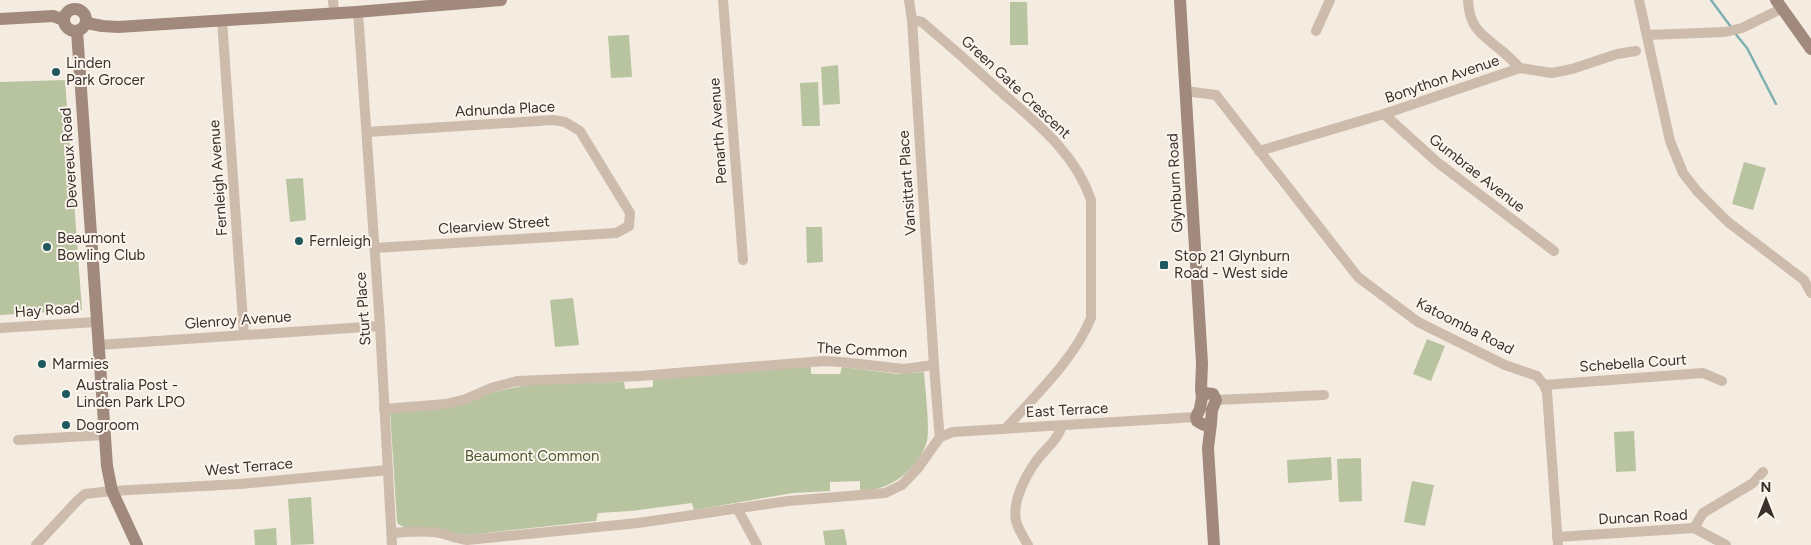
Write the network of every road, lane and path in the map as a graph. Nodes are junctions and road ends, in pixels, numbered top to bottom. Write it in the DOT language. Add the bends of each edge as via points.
graph roads {
  1 [pos="501,0"];
  2 [pos="723,0"];
  3 [pos="909,0"];
  4 [pos="1180,0"];
  5 [pos="1330,0"];
  6 [pos="1468,0"];
  7 [pos="1639,0"];
  8 [pos="470,1"];
  9 [pos="75,4"];
  10 [pos="1779,4"];
  11 [pos="334,6"];
  12 [pos="358,12"];
  13 [pos="0,19"];
  14 [pos="64,20"];
  15 [pos="222,20"];
  16 [pos="912,20"];
  17 [pos="87,23"];
  18 [pos="1316,31"];
  19 [pos="77,32"];
  20 [pos="1648,35"];
  21 [pos="1811,49"];
  22 [pos="1636,51"];
  23 [pos="1520,68"];
  24 [pos="1185,91"];
  25 [pos="1384,114"];
  26 [pos="367,132"];
  27 [pos="1259,151"];
  28 [pos="616,232"];
  29 [pos="374,248"];
  30 [pos="1554,251"];
  31 [pos="743,260"];
  32 [pos="1811,293"];
  33 [pos="96,322"];
  34 [pos="380,326"];
  35 [pos="0,328"];
  36 [pos="244,335"];
  37 [pos="98,345"];
  38 [pos="934,365"];
  39 [pos="1722,381"];
  40 [pos="1544,385"];
  41 [pos="1324,394"];
  42 [pos="1210,397"];
  43 [pos="384,409"];
  44 [pos="1202,421"];
  45 [pos="1062,426"];
  46 [pos="1006,428"];
  47 [pos="104,434"];
  48 [pos="940,437"];
  49 [pos="18,440"];
  50 [pos="388,470"];
  51 [pos="1763,472"];
  52 [pos="112,491"];
  53 [pos="737,508"];
  54 [pos="1694,528"];
  55 [pos="392,533"];
  56 [pos="1558,541"];
  57 [pos="36,545"];
  58 [pos="137,545"];
  59 [pos="392,545"];
  60 [pos="757,545"];
  61 [pos="1028,545"];
  62 [pos="1214,545"];
  63 [pos="1726,545"];
  1 -- 8 [label="street"];
  2 -- 31 [label="street, Penarth Avenue"];
  3 -- 16 [label="street, Vansittart Place"];
  4 -- 24 [label="street, Glynburn Road"];
  5 -- 18 [label="street"];
  6 -- 23 [label="street" via="1468,14 1474,26"];
  7 -- 20 [label="street"];
  8 -- 12 [label="street"];
  9 -- 14 [label="street"];
  9 -- 17 [label="street" via="86,15"];
  10 -- 20 [label="street" via="1742,28 1725,32"];
  10 -- 21 [label="street"];
  11 -- 12 [label="street"];
  11 -- 15 [label="street"];
  12 -- 26 [label="street, Sturt Place"];
  13 -- 14 [label="street" via="52,16"];
  14 -- 19 [label="street" via="68,29"];
  15 -- 17 [label="street" via="118,27"];
  15 -- 36 [label="street, Fernleigh Avenue"];
  16 -- 38 [label="street, Vansittart Place"];
  16 -- 46 [label="street, Green Gate Crescent" via="922,22 1051,136 1078,172 1091,200 1091,318 1054,374"];
  17 -- 19 [label="street"];
  19 -- 33 [label="street, Devereux Road"];
  20 -- 32 [label="street" via="1670,140 1683,173 1728,222 1804,280"];
  22 -- 23 [label="street, Bonython Avenue" via="1552,73"];
  23 -- 25 [label="street, Bonython Avenue"];
  24 -- 27 [label="street, Katoomba Road" via="1216,95"];
  24 -- 42 [label="street, Glynburn Road" via="1201,390"];
  25 -- 27 [label="street, Bonython Avenue"];
  25 -- 30 [label="street, Gumbrae Avenue" via="1437,162"];
  26 -- 28 [label="street, Adnunda Place" via="553,120 565,122 580,131 630,213 629,226"];
  26 -- 29 [label="street, Sturt Place"];
  27 -- 40 [label="street, Katoomba Road" via="1358,277 1418,322 1505,365 1537,376"];
  28 -- 29 [label="street, Clearview Street"];
  29 -- 34 [label="street, Sturt Place"];
  33 -- 35 [label="street, Hay Road"];
  33 -- 37 [label="street, Devereux Road"];
  34 -- 36 [label="street, Glenroy Avenue"];
  34 -- 43 [label="street, Sturt Place"];
  36 -- 37 [label="street, Glenroy Avenue"];
  37 -- 47 [label="street, Devereux Road"];
  38 -- 43 [label="street, The Common" via="904,369 824,361 640,376 517,381 446,404"];
  38 -- 48 [label="street"];
  39 -- 40 [label="street, Schebella Court" via="1703,374"];
  40 -- 56 [label="street"];
  41 -- 42 [label="street"];
  42 -- 44 [label="street, Glynburn Road" via="1212,410"];
  43 -- 50 [label="street, Sturt Place"];
  44 -- 45 [label="street, East Terrace"];
  44 -- 62 [label="street" via="1208,448"];
  45 -- 46 [label="street, East Terrace"];
  45 -- 61 [label="street" via="1053,443 1037,460 1016,505 1016,521"];
  46 -- 48 [label="street, East Terrace" via="953,432"];
  47 -- 49 [label="street"];
  47 -- 52 [label="street, Devereux Road"];
  48 -- 53 [label="street" via="908,479 885,493"];
  50 -- 52 [label="street, West Terrace" via="240,484"];
  50 -- 55 [label="street, Sturt Place"];
  51 -- 54 [label="street" via="1753,483 1703,513"];
  52 -- 57 [label="street, West Terrace" via="85,494"];
  52 -- 58 [label="street, Devereux Road"];
  53 -- 55 [label="street" via="638,523 468,540 424,531"];
  53 -- 60 [label="street"];
  54 -- 56 [label="street, Duncan Road"];
  54 -- 63 [label="street, Duncan Road"];
  55 -- 59 [label="street, Sturt Place"];
}
